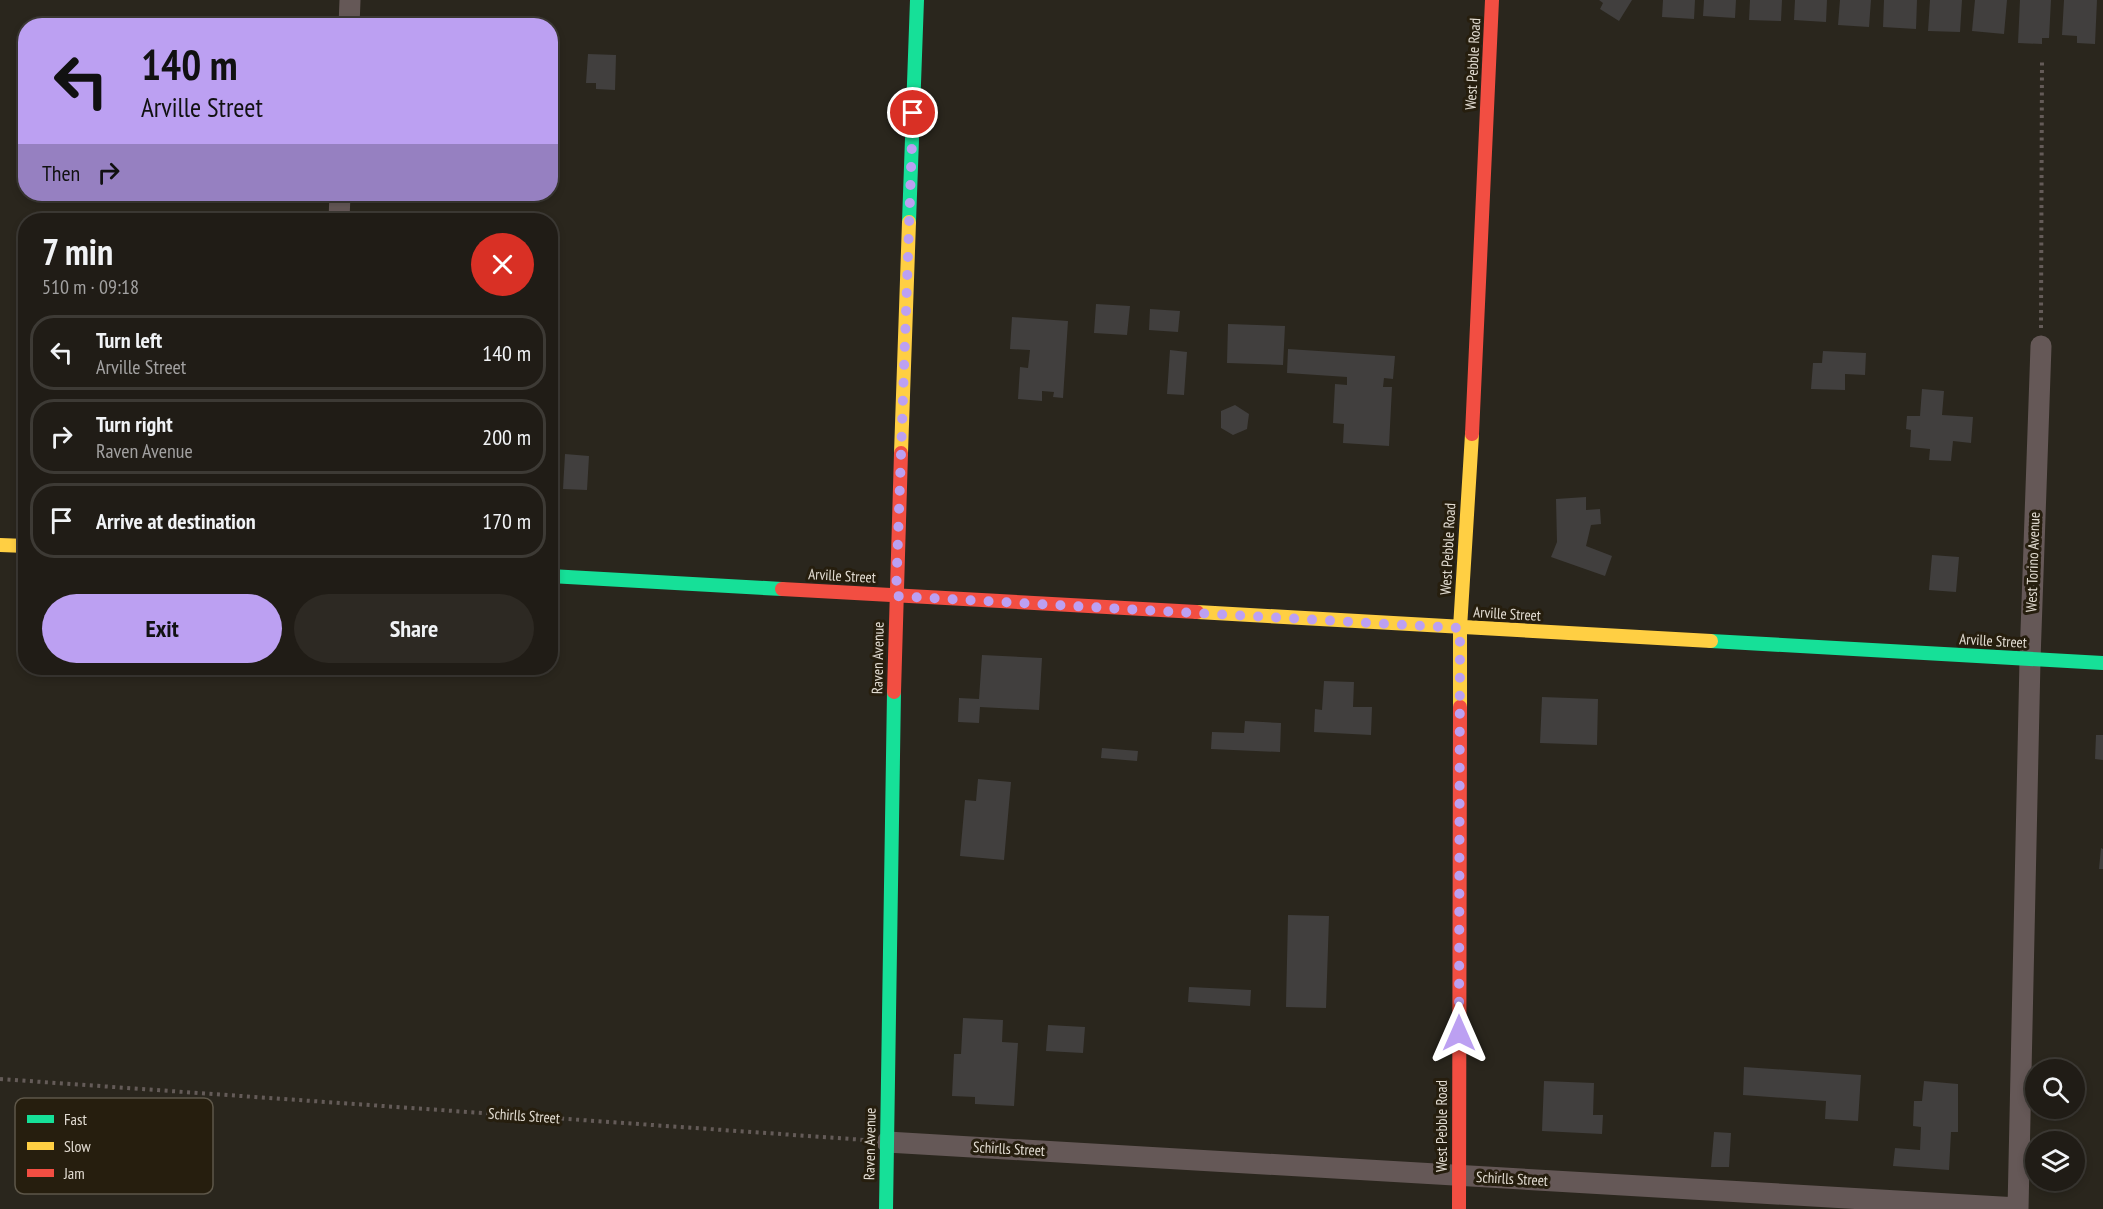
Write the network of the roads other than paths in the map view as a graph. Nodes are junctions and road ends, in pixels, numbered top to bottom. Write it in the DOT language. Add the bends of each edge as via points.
graph roads {
  1 [pos="350,0"];
  2 [pos="917,0"];
  3 [pos="1492,0"];
  4 [pos="349,18"];
  5 [pos="2041,346"];
  6 [pos="0,545"];
  7 [pos="18,546"];
  8 [pos="558,576"];
  9 [pos="896,596"];
  10 [pos="1460,628"];
  11 [pos="2030,660"];
  12 [pos="2103,663"];
  13 [pos="887,1142"];
  14 [pos="1459,1176"];
  15 [pos="886,1209"];
  16 [pos="1459,1209"];
  17 [pos="2018,1209"];
  1 -- 4 [label="street"];
  2 -- 9 [label="street, Raven Avenue"];
  3 -- 10 [label="street, West Pebble Road"];
  5 -- 11 [label="street, West Torino Avenue"];
  6 -- 7 [label="street"];
  8 -- 9 [label="street, Arville Street"];
  9 -- 10 [label="street, Arville Street"];
  9 -- 13 [label="street, Raven Avenue"];
  10 -- 11 [label="street, Arville Street"];
  10 -- 14 [label="street, West Pebble Road"];
  11 -- 12 [label="street, Arville Street"];
  11 -- 17 [label="street, West Torino Avenue"];
  13 -- 14 [label="street, Schirlls Street"];
  13 -- 15 [label="street, Raven Avenue"];
  14 -- 16 [label="street, West Pebble Road"];
  14 -- 17 [label="street, Schirlls Street"];
}
